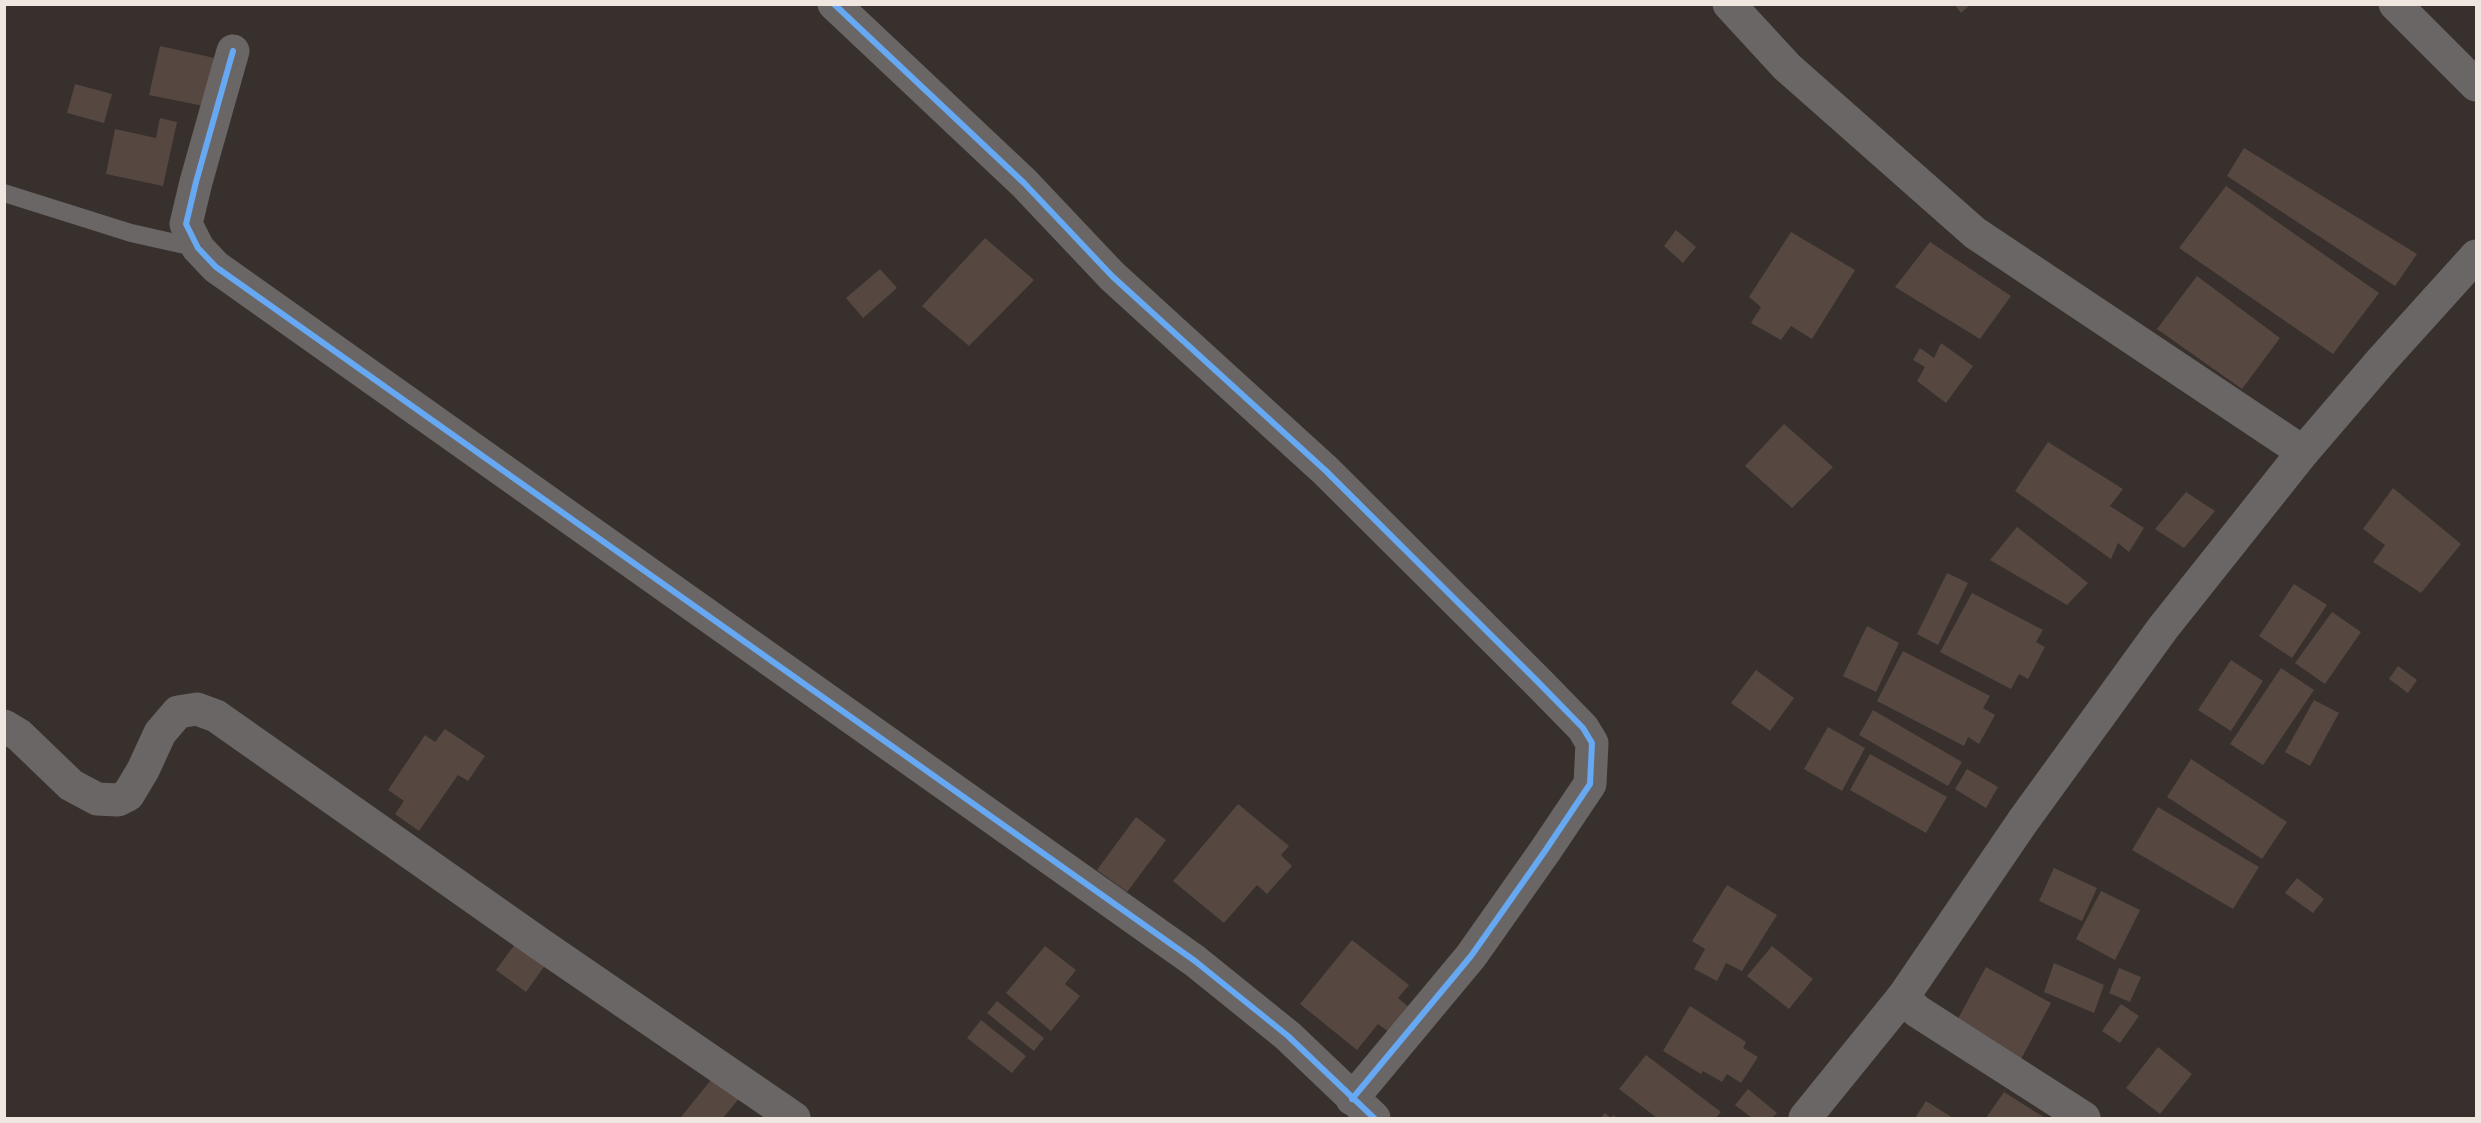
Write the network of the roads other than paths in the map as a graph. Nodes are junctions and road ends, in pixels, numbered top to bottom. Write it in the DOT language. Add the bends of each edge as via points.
graph roads {
  1 [pos="834,4"];
  2 [pos="1729,4"];
  3 [pos="2395,4"];
  4 [pos="233,51"];
  5 [pos="2476,85"];
  6 [pos="4,193"];
  7 [pos="198,248"];
  8 [pos="2476,256"];
  9 [pos="2303,452"];
  10 [pos="4,726"];
  11 [pos="1903,997"];
  12 [pos="1363,1109"];
  13 [pos="794,1119"];
  14 [pos="1805,1119"];
  15 [pos="2084,1119"];
  1 -- 12 [label="street" via="1024,183 1112,276 1326,471 1545,689 1583,728 1592,743 1590,784"];
  2 -- 9 [label="street" via="1787,68 1975,233"];
  3 -- 5 [label="street"];
  4 -- 7 [label="street" via="186,224"];
  6 -- 7 [label="lane" via="131,233"];
  7 -- 12 [label="street" via="216,267 342,358 1195,961 1288,1036"];
  8 -- 9 [label="street"];
  9 -- 11 [label="street" via="2163,628 2023,821"];
  10 -- 13 [label="street" via="19,735 71,785 97,799 118,800 128,795 160,733 178,712 197,709 216,716"];
  11 -- 14 [label="street"];
  11 -- 15 [label="street" via="1917,1011"];
}
